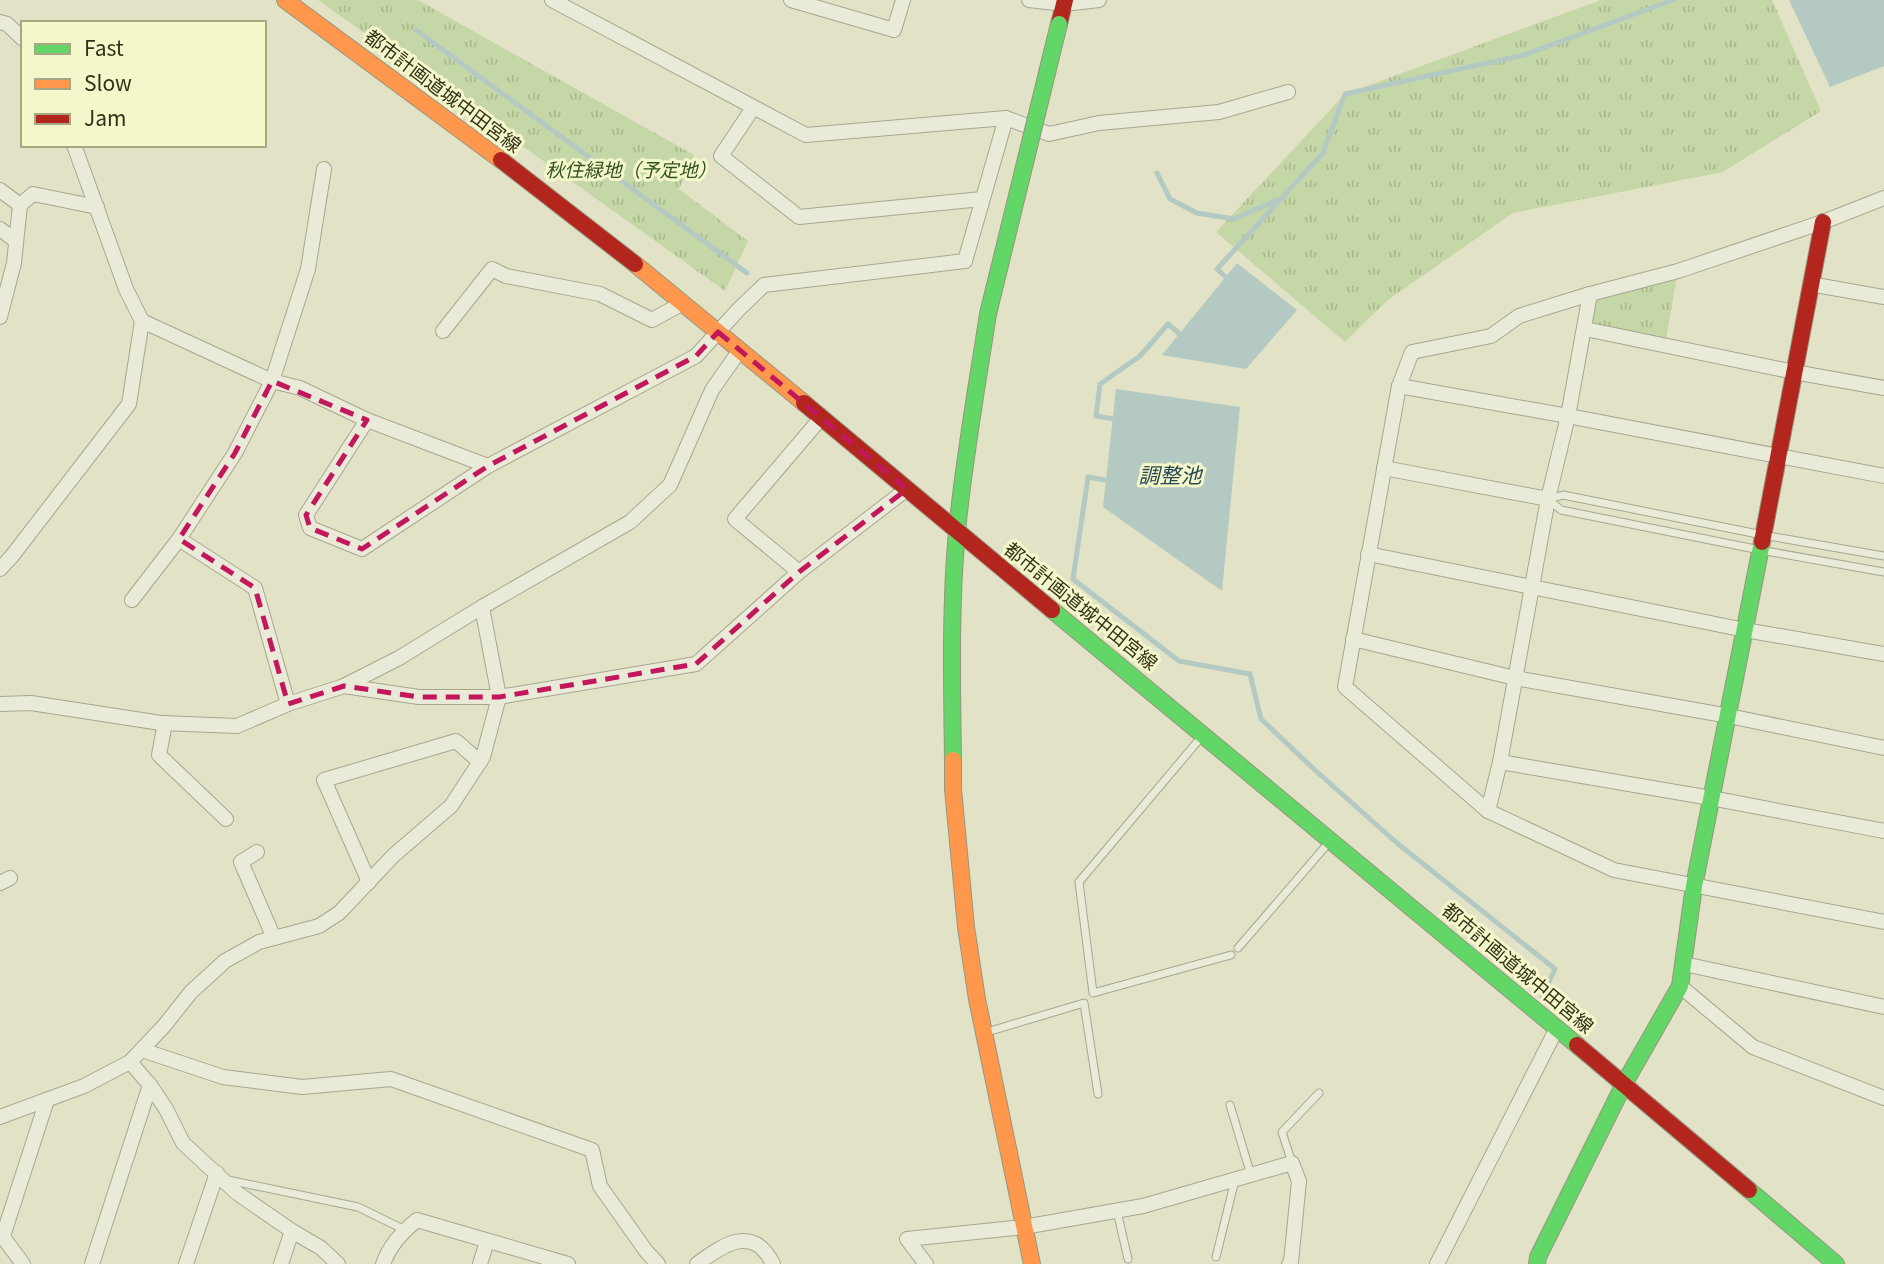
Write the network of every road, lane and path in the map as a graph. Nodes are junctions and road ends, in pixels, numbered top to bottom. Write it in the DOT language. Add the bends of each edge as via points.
graph roads {
  1 [pos="285,0"];
  2 [pos="552,0"];
  3 [pos="791,0"];
  4 [pos="903,0"];
  5 [pos="1029,0"];
  6 [pos="1099,0"];
  7 [pos="1064,2"];
  8 [pos="0,22"];
  9 [pos="21,37"];
  10 [pos="1288,92"];
  11 [pos="753,108"];
  12 [pos="1006,118"];
  13 [pos="76,147"];
  14 [pos="324,169"];
  15 [pos="0,190"];
  16 [pos="1884,198"];
  17 [pos="982,199"];
  18 [pos="20,205"];
  19 [pos="97,207"];
  20 [pos="1823,222"];
  21 [pos="0,229"];
  22 [pos="16,241"];
  23 [pos="1810,284"];
  24 [pos="1590,294"];
  25 [pos="1884,297"];
  26 [pos="683,303"];
  27 [pos="0,317"];
  28 [pos="142,321"];
  29 [pos="1585,329"];
  30 [pos="443,331"];
  31 [pos="718,332"];
  32 [pos="740,350"];
  33 [pos="1794,372"];
  34 [pos="272,381"];
  35 [pos="1399,387"];
  36 [pos="1884,388"];
  37 [pos="1568,416"];
  38 [pos="821,418"];
  39 [pos="367,420"];
  40 [pos="1778,456"];
  41 [pos="488,467"];
  42 [pos="1384,468"];
  43 [pos="1884,476"];
  44 [pos="907,488"];
  45 [pos="1548,499"];
  46 [pos="957,531"];
  47 [pos="179,539"];
  48 [pos="1761,543"];
  49 [pos="1368,554"];
  50 [pos="1884,556"];
  51 [pos="0,569"];
  52 [pos="799,572"];
  53 [pos="1884,572"];
  54 [pos="1532,587"];
  55 [pos="132,600"];
  56 [pos="482,607"];
  57 [pos="1745,630"];
  58 [pos="1353,639"];
  59 [pos="1884,654"];
  60 [pos="1515,678"];
  61 [pos="344,686"];
  62 [pos="499,697"];
  63 [pos="0,704"];
  64 [pos="288,704"];
  65 [pos="1729,716"];
  66 [pos="165,723"];
  67 [pos="1204,734"];
  68 [pos="1884,748"];
  69 [pos="480,762"];
  70 [pos="1500,762"];
  71 [pos="1711,798"];
  72 [pos="1488,811"];
  73 [pos="226,819"];
  74 [pos="1884,831"];
  75 [pos="1331,840"];
  76 [pos="257,852"];
  77 [pos="369,882"];
  78 [pos="1694,887"];
  79 [pos="1884,922"];
  80 [pos="274,938"];
  81 [pos="1238,948"];
  82 [pos="1231,955"];
  83 [pos="1684,964"];
  84 [pos="1680,986"];
  85 [pos="1884,1007"];
  86 [pos="1557,1028"];
  87 [pos="983,1033"];
  88 [pos="142,1050"];
  89 [pos="130,1062"];
  90 [pos="1624,1084"];
  91 [pos="150,1085"];
  92 [pos="1320,1093"];
  93 [pos="1098,1094"];
  94 [pos="1884,1098"];
  95 [pos="47,1100"];
  96 [pos="1230,1105"];
  97 [pos="0,1117"];
  98 [pos="1293,1163"];
  99 [pos="1251,1175"];
  100 [pos="220,1176"];
  101 [pos="1235,1180"];
  102 [pos="1117,1211"];
  103 [pos="1024,1227"];
  104 [pos="405,1230"];
  105 [pos="292,1231"];
  106 [pos="1,1235"];
  107 [pos="487,1241"];
  108 [pos="1216,1256"];
  109 [pos="1128,1259"];
  110 [pos="1540,1262"];
  111 [pos="23,1264"];
  112 [pos="92,1264"];
  113 [pos="186,1264"];
  114 [pos="281,1264"];
  115 [pos="338,1264"];
  116 [pos="383,1264"];
  117 [pos="480,1264"];
  118 [pos="568,1264"];
  119 [pos="658,1264"];
  120 [pos="697,1264"];
  121 [pos="774,1264"];
  122 [pos="926,1264"];
  123 [pos="1032,1264"];
  124 [pos="1289,1264"];
  125 [pos="1437,1264"];
  126 [pos="1836,1264"];
  1 -- 26 [label="street, 都市計画道城中田宮線" via="471,137"];
  2 -- 11 [label="street"];
  3 -- 4 [label="street" via="894,30"];
  5 -- 7 [label="street"];
  6 -- 7 [label="street"];
  7 -- 46 [label="street, bridge" via="988,314"];
  8 -- 9 [label="street"];
  10 -- 12 [label="street" via="1219,112 1099,123 1049,134"];
  11 -- 12 [label="street" via="806,135"];
  11 -- 17 [label="street" via="721,156 799,218"];
  12 -- 17 [label="street"];
  13 -- 19 [label="street"];
  14 -- 34 [label="street" via="308,270"];
  15 -- 18 [label="street"];
  16 -- 20 [label="street"];
  17 -- 31 [label="street" via="965,261 764,285"];
  18 -- 19 [label="street" via="33,194"];
  18 -- 22 [label="street"];
  19 -- 28 [label="street"];
  20 -- 23 [label="street"];
  20 -- 24 [label="street" via="1678,271"];
  21 -- 22 [label="street"];
  22 -- 27 [label="street"];
  23 -- 25 [label="street"];
  23 -- 33 [label="street"];
  24 -- 29 [label="street"];
  24 -- 35 [label="street" via="1519,316 1491,336 1412,352"];
  26 -- 30 [label="street" via="652,320 600,294 506,276 492,269"];
  26 -- 31 [label="street, 都市計画道城中田宮線"];
  28 -- 34 [label="street"];
  28 -- 51 [label="street" via="129,404"];
  29 -- 33 [label="street"];
  29 -- 37 [label="street"];
  31 -- 32 [label="street, 都市計画道城中田宮線"];
  31 -- 41 [label="street" via="696,356"];
  32 -- 38 [label="street, 都市計画道城中田宮線"];
  32 -- 56 [label="street" via="712,390 670,485 629,522"];
  33 -- 36 [label="street"];
  33 -- 40 [label="street"];
  34 -- 39 [label="street" via="300,388"];
  34 -- 47 [label="street" via="235,453"];
  35 -- 37 [label="street"];
  35 -- 42 [label="street"];
  37 -- 40 [label="street"];
  37 -- 45 [label="street"];
  38 -- 44 [label="street, 都市計画道城中田宮線"];
  38 -- 52 [label="street" via="735,519"];
  39 -- 41 [label="street"];
  39 -- 41 [label="street" via="306,515 310,528 362,549"];
  40 -- 43 [label="street"];
  40 -- 48 [label="street"];
  42 -- 45 [label="street"];
  42 -- 49 [label="street"];
  44 -- 46 [label="street, 都市計画道城中田宮線"];
  44 -- 52 [label="street"];
  45 -- 48 [label="lane" via="1563,495"];
  45 -- 48 [label="lane" via="1561,510"];
  45 -- 54 [label="street"];
  46 -- 67 [label="street, 都市計画道城中田宮線"];
  46 -- 87 [label="street" via="951,646 953,789 966,927"];
  47 -- 55 [label="street"];
  47 -- 64 [label="street" via="255,587"];
  48 -- 50 [label="lane"];
  48 -- 53 [label="lane"];
  48 -- 57 [label="street"];
  49 -- 54 [label="street"];
  49 -- 58 [label="street"];
  52 -- 62 [label="street" via="696,664"];
  54 -- 57 [label="street"];
  54 -- 60 [label="street"];
  56 -- 61 [label="street"];
  56 -- 62 [label="street"];
  57 -- 59 [label="street"];
  57 -- 65 [label="street"];
  58 -- 60 [label="street"];
  58 -- 72 [label="street" via="1345,687"];
  60 -- 65 [label="street"];
  60 -- 70 [label="street"];
  61 -- 62 [label="street" via="419,696"];
  61 -- 64 [label="street"];
  62 -- 69 [label="street"];
  63 -- 66 [label="street" via="31,703"];
  64 -- 66 [label="street" via="237,726"];
  65 -- 68 [label="street"];
  65 -- 71 [label="street"];
  66 -- 73 [label="street" via="159,755"];
  67 -- 75 [label="street, 都市計画道城中田宮線"];
  67 -- 82 [label="lane" via="1079,882 1093,993"];
  69 -- 77 [label="street" via="451,806"];
  69 -- 77 [label="street" via="456,741 324,780"];
  70 -- 71 [label="street"];
  70 -- 72 [label="street"];
  71 -- 74 [label="street"];
  71 -- 78 [label="street"];
  72 -- 78 [label="street" via="1614,870"];
  75 -- 81 [label="lane"];
  75 -- 86 [label="street, 都市計画道城中田宮線"];
  76 -- 80 [label="street" via="241,862"];
  77 -- 80 [label="street" via="319,926"];
  78 -- 79 [label="street"];
  78 -- 83 [label="street"];
  80 -- 88 [label="street" via="225,961 191,992"];
  83 -- 84 [label="street"];
  83 -- 85 [label="street"];
  84 -- 90 [label="street"];
  84 -- 94 [label="street" via="1753,1047"];
  86 -- 90 [label="street, 都市計画道城中田宮線"];
  86 -- 125 [label="street"];
  87 -- 93 [label="lane" via="1084,1003"];
  87 -- 103 [label="street"];
  88 -- 89 [label="street"];
  88 -- 119 [label="street" via="223,1077 302,1087 391,1079 592,1150 600,1186"];
  89 -- 91 [label="street"];
  89 -- 95 [label="street"];
  90 -- 110 [label="street"];
  90 -- 126 [label="street, 都市計画道城中田宮線"];
  91 -- 100 [label="street" via="183,1143"];
  91 -- 112 [label="street"];
  92 -- 98 [label="lane" via="1282,1132"];
  95 -- 97 [label="street"];
  95 -- 106 [label="street"];
  96 -- 99 [label="lane"];
  98 -- 99 [label="street"];
  98 -- 124 [label="street" via="1299,1181"];
  99 -- 101 [label="street"];
  100 -- 104 [label="lane" via="358,1208"];
  100 -- 105 [label="street"];
  100 -- 113 [label="street"];
  101 -- 102 [label="street"];
  101 -- 108 [label="lane"];
  102 -- 103 [label="street"];
  102 -- 109 [label="lane"];
  103 -- 122 [label="street" via="908,1239"];
  103 -- 123 [label="street"];
  104 -- 107 [label="street" via="417,1220"];
  104 -- 116 [label="street"];
  105 -- 114 [label="street"];
  105 -- 115 [label="street"];
  106 -- 111 [label="street"];
  107 -- 117 [label="street"];
  107 -- 118 [label="street"];
  120 -- 121 [label="street" via="744,1240 756,1243"];
}
